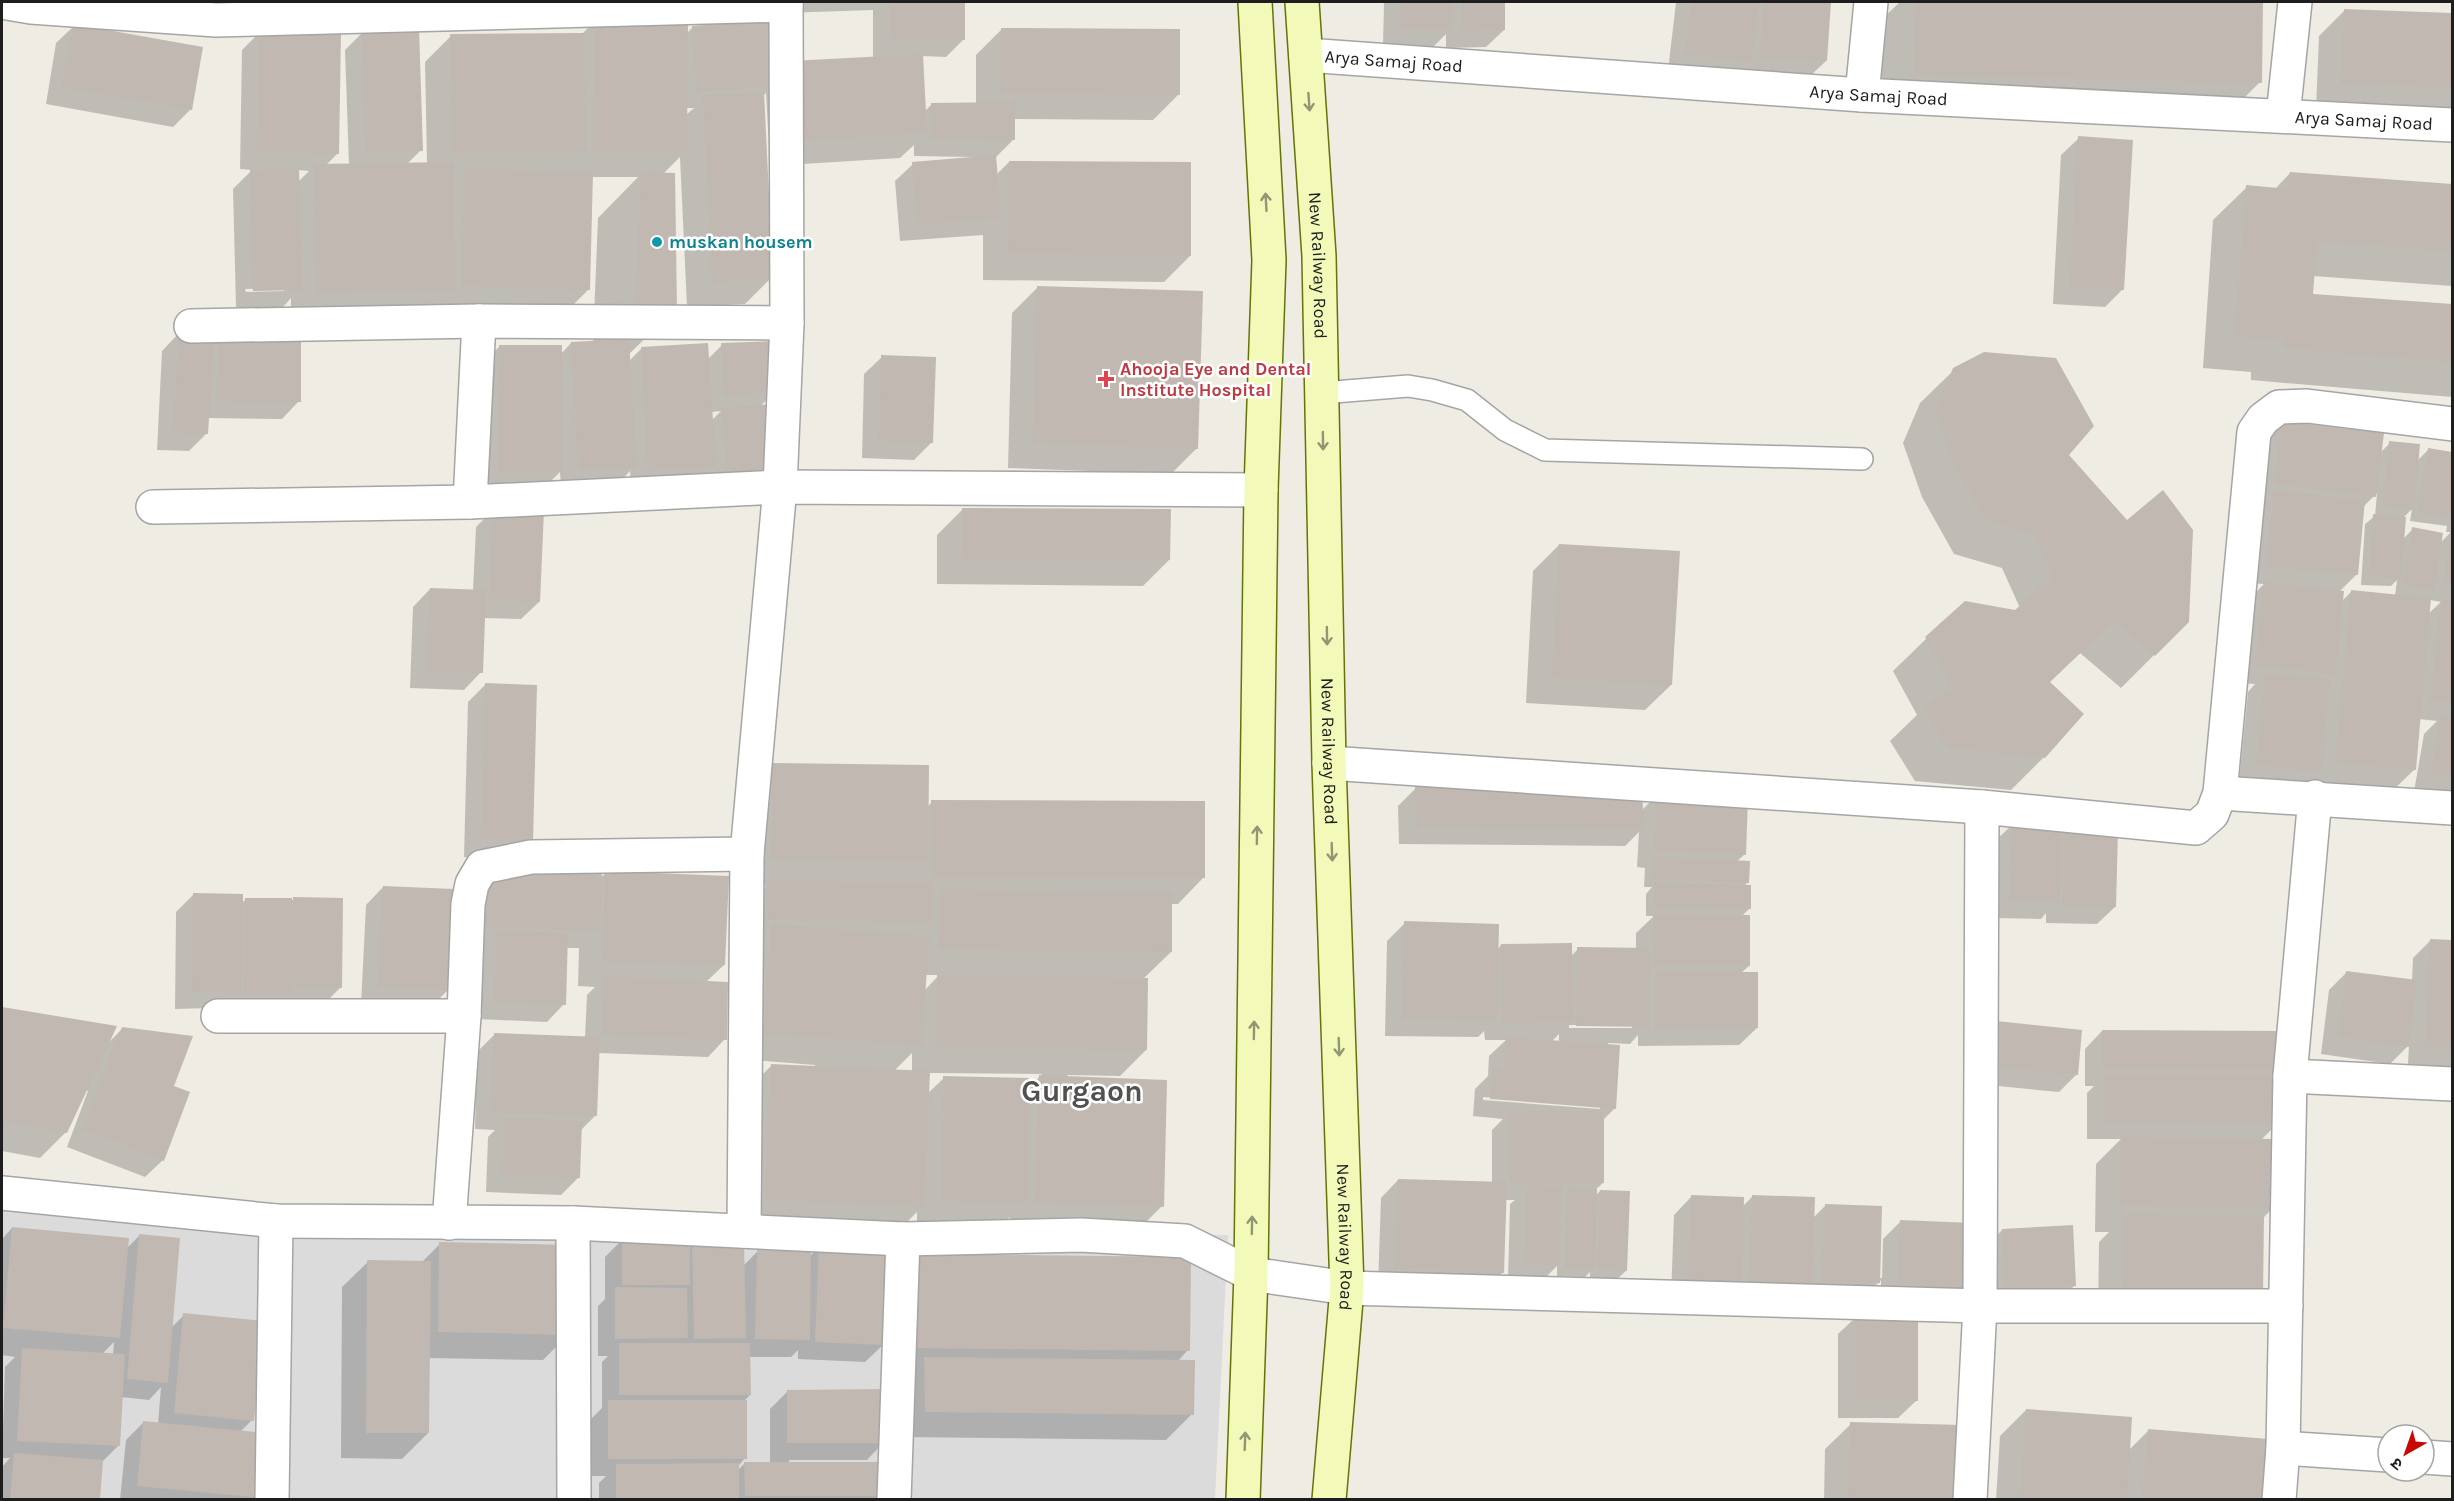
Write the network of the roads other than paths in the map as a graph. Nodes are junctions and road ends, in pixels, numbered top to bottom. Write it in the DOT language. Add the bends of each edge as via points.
graph roads {
  1 [pos="1255,2"];
  2 [pos="1302,2"];
  3 [pos="1871,2"];
  4 [pos="2295,2"];
  5 [pos="786,3"];
  6 [pos="21,4"];
  7 [pos="217,11"];
  8 [pos="1306,55"];
  9 [pos="1862,95"];
  10 [pos="2283,117"];
  11 [pos="2452,125"];
  12 [pos="479,321"];
  13 [pos="787,323"];
  14 [pos="191,326"];
  15 [pos="1322,393"];
  16 [pos="2452,424"];
  17 [pos="1862,459"];
  18 [pos="780,487"];
  19 [pos="1261,490"];
  20 [pos="470,502"];
  21 [pos="153,507"];
  22 [pos="1329,764"];
  23 [pos="2220,793"];
  24 [pos="2315,797"];
  25 [pos="1982,807"];
  26 [pos="2452,808"];
  27 [pos="747,854"];
  28 [pos="218,1016"];
  29 [pos="464,1016"];
  30 [pos="2290,1076"];
  31 [pos="2452,1084"];
  32 [pos="2,1194"];
  33 [pos="276,1221"];
  34 [pos="449,1223"];
  35 [pos="573,1223"];
  36 [pos="744,1232"];
  37 [pos="903,1239"];
  38 [pos="1251,1274"];
  39 [pos="1347,1288"];
  40 [pos="1980,1306"];
  41 [pos="2286,1306"];
  42 [pos="2283,1448"];
  43 [pos="2376,1454"];
  44 [pos="2436,1458"];
  45 [pos="2452,1459"];
  46 [pos="272,1500"];
  47 [pos="574,1500"];
  48 [pos="894,1500"];
  49 [pos="1243,1500"];
  50 [pos="1329,1500"];
  51 [pos="1970,1500"];
  52 [pos="2279,1500"];
  19 -- 1 [label="main road, one-way" via="1269,260"];
  2 -- 8 [label="main road, New Railway Road"];
  3 -- 9 [label="street"];
  4 -- 10 [label="street"];
  5 -- 7 [label="street"];
  5 -- 13 [label="street"];
  6 -- 7 [label="street"];
  8 -- 9 [label="street, Arya Samaj Road"];
  8 -- 15 [label="main road, New Railway Road, one-way" via="1319,256"];
  9 -- 10 [label="street, Arya Samaj Road"];
  10 -- 11 [label="street, Arya Samaj Road"];
  12 -- 13 [label="street"];
  12 -- 14 [label="street"];
  12 -- 20 [label="street"];
  13 -- 18 [label="street"];
  15 -- 17 [label="lane" via="1408,386 1432,390 1467,400 1506,430 1545,450"];
  15 -- 22 [label="main road, New Railway Road, one-way"];
  16 -- 23 [label="street" via="2307,406 2279,407 2254,432"];
  18 -- 19 [label="street"];
  18 -- 20 [label="street"];
  18 -- 27 [label="street"];
  38 -- 19 [label="main road, one-way"];
  20 -- 21 [label="street"];
  22 -- 25 [label="street"];
  22 -- 39 [label="main road, New Railway Road, one-way"];
  23 -- 24 [label="street"];
  23 -- 25 [label="street" via="2212,814 2196,828"];
  24 -- 26 [label="street"];
  24 -- 30 [label="street"];
  25 -- 40 [label="street"];
  27 -- 29 [label="street" via="531,856 482,867 472,884 468,904"];
  27 -- 36 [label="street"];
  28 -- 29 [label="street"];
  29 -- 34 [label="street"];
  30 -- 31 [label="street"];
  30 -- 41 [label="street"];
  32 -- 33 [label="street"];
  33 -- 34 [label="street"];
  33 -- 46 [label="street"];
  34 -- 35 [label="street"];
  35 -- 36 [label="street"];
  35 -- 47 [label="street"];
  36 -- 37 [label="street"];
  37 -- 38 [label="street" via="1081,1235 1185,1241"];
  37 -- 48 [label="street"];
  38 -- 39 [label="street"];
  49 -- 38 [label="main road, one-way"];
  39 -- 40 [label="street"];
  39 -- 50 [label="main road, New Railway Road"];
  40 -- 41 [label="street"];
  40 -- 51 [label="street"];
  41 -- 42 [label="street"];
  42 -- 43 [label="street"];
  42 -- 52 [label="street"];
  44 -- 45 [label="street"];
}
